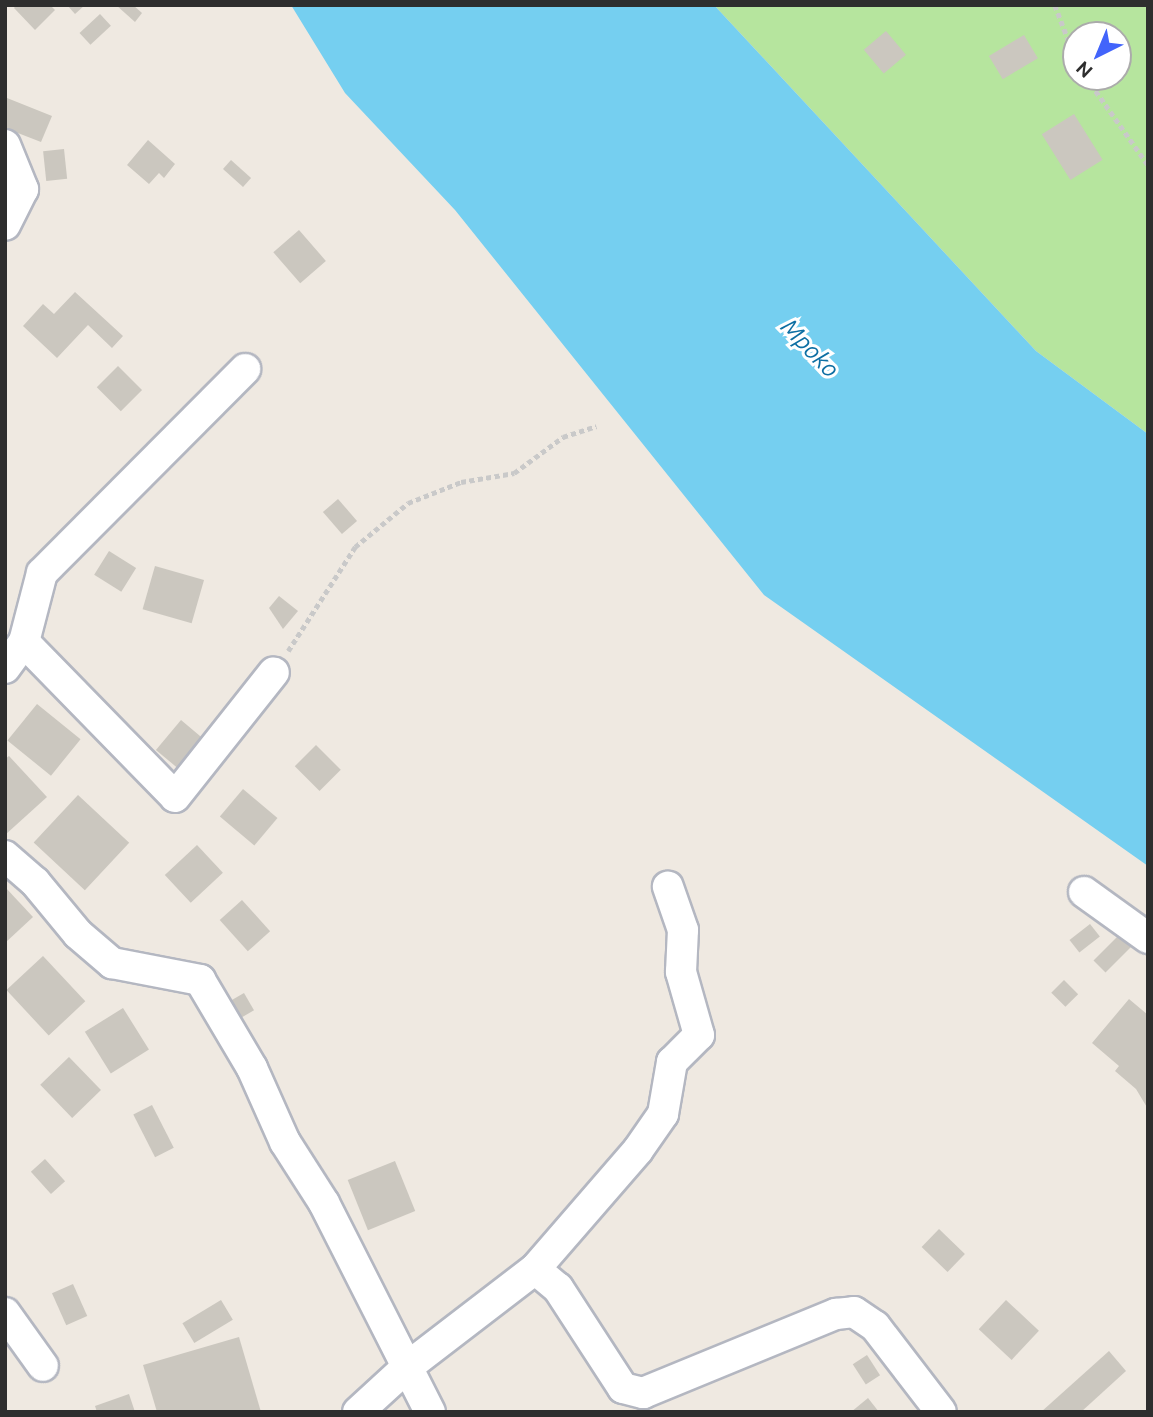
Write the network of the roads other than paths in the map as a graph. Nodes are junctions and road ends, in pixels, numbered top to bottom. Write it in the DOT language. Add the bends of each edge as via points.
graph roads {
  1 [pos="5,145"];
  2 [pos="5,225"];
  3 [pos="245,369"];
  4 [pos="24,642"];
  5 [pos="5,668"];
  6 [pos="274,672"];
  7 [pos="5,856"];
  8 [pos="668,887"];
  9 [pos="1084,892"];
  10 [pos="1148,939"];
  11 [pos="535,1269"];
  12 [pos="5,1313"];
  13 [pos="43,1366"];
  14 [pos="405,1368"];
  15 [pos="358,1412"];
  16 [pos="430,1412"];
  17 [pos="941,1412"];
  1 -- 2 [label="street" via="23,189"];
  3 -- 4 [label="street" via="41,573"];
  4 -- 5 [label="street"];
  4 -- 6 [label="street" via="175,797"];
  7 -- 14 [label="street" via="35,882 78,934 112,962 200,979 252,1068 285,1142 324,1203"];
  8 -- 11 [label="street" via="683,930 681,972 699,1035 673,1062 663,1114 638,1150"];
  9 -- 10 [label="street"];
  11 -- 14 [label="street"];
  11 -- 17 [label="street" via="558,1288 623,1388 643,1393 836,1314 854,1312 875,1326"];
  12 -- 13 [label="street"];
  14 -- 15 [label="street"];
  14 -- 16 [label="street"];
}
